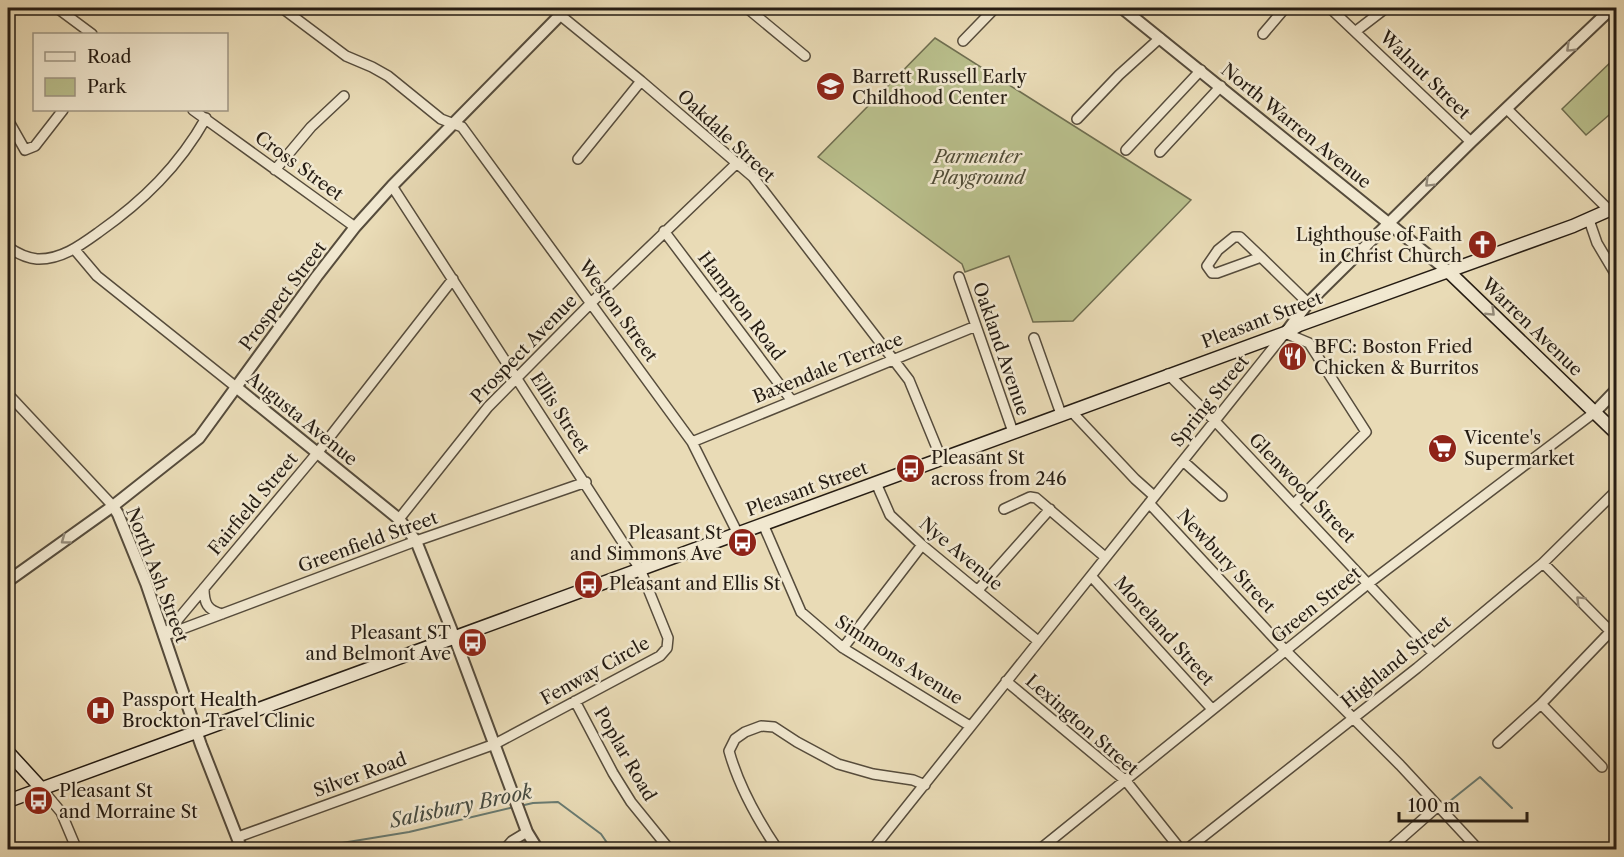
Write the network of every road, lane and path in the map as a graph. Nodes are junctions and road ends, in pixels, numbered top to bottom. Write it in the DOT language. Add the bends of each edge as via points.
graph roads {
  1 [pos="57,8"];
  2 [pos="282,8"];
  3 [pos="747,8"];
  4 [pos="995,8"];
  5 [pos="1122,8"];
  6 [pos="1285,8"];
  7 [pos="1330,8"];
  8 [pos="1386,8"];
  9 [pos="1612,8"];
  10 [pos="563,11"];
  11 [pos="1356,31"];
  12 [pos="91,33"];
  13 [pos="1263,34"];
  14 [pos="1160,38"];
  15 [pos="963,41"];
  16 [pos="805,56"];
  17 [pos="1201,70"];
  18 [pos="641,81"];
  19 [pos="1221,86"];
  20 [pos="344,96"];
  21 [pos="1507,109"];
  22 [pos="62,111"];
  23 [pos="196,111"];
  24 [pos="206,118"];
  25 [pos="1077,119"];
  26 [pos="8,120"];
  27 [pos="453,125"];
  28 [pos="1471,142"];
  29 [pos="1126,150"];
  30 [pos="1160,152"];
  31 [pos="578,159"];
  32 [pos="737,163"];
  33 [pos="275,170"];
  34 [pos="392,186"];
  35 [pos="1613,209"];
  36 [pos="1589,220"];
  37 [pos="1390,222"];
  38 [pos="355,227"];
  39 [pos="664,231"];
  40 [pos="8,247"];
  41 [pos="75,250"];
  42 [pos="1261,257"];
  43 [pos="1449,272"];
  44 [pos="1617,274"];
  45 [pos="959,277"];
  46 [pos="453,279"];
  47 [pos="592,302"];
  48 [pos="1308,303"];
  49 [pos="976,326"];
  50 [pos="1285,333"];
  51 [pos="1034,338"];
  52 [pos="892,359"];
  53 [pos="1168,374"];
  54 [pos="517,378"];
  55 [pos="236,387"];
  56 [pos="1617,390"];
  57 [pos="8,394"];
  58 [pos="792,401"];
  59 [pos="1595,412"];
  60 [pos="1066,413"];
  61 [pos="1214,420"];
  62 [pos="1013,432"];
  63 [pos="1617,433"];
  64 [pos="692,442"];
  65 [pos="318,452"];
  66 [pos="941,458"];
  67 [pos="1183,461"];
  68 [pos="585,482"];
  69 [pos="876,483"];
  70 [pos="1617,490"];
  71 [pos="1222,496"];
  72 [pos="1152,499"];
  73 [pos="1294,504"];
  74 [pos="113,506"];
  75 [pos="1004,509"];
  76 [pos="1050,509"];
  77 [pos="399,519"];
  78 [pos="763,524"];
  79 [pos="738,534"];
  80 [pos="416,541"];
  81 [pos="922,546"];
  82 [pos="1105,557"];
  83 [pos="1543,563"];
  84 [pos="640,569"];
  85 [pos="1091,576"];
  86 [pos="8,581"];
  87 [pos="1369,583"];
  88 [pos="204,588"];
  89 [pos="978,590"];
  90 [pos="222,614"];
  91 [pos="1614,634"];
  92 [pos="164,636"];
  93 [pos="454,636"];
  94 [pos="1038,641"];
  95 [pos="843,648"];
  96 [pos="1286,651"];
  97 [pos="1434,654"];
  98 [pos="1006,681"];
  99 [pos="575,701"];
  100 [pos="1541,704"];
  101 [pos="1212,710"];
  102 [pos="1353,717"];
  103 [pos="969,726"];
  104 [pos="198,732"];
  105 [pos="1498,743"];
  106 [pos="495,744"];
  107 [pos="8,752"];
  108 [pos="1602,767"];
  109 [pos="1126,781"];
  110 [pos="925,785"];
  111 [pos="41,788"];
  112 [pos="8,801"];
  113 [pos="1438,806"];
  114 [pos="527,832"];
  115 [pos="238,837"];
  116 [pos="77,849"];
  117 [pos="242,849"];
  118 [pos="504,849"];
  119 [pos="538,849"];
  120 [pos="670,849"];
  121 [pos="778,849"];
  122 [pos="872,849"];
  123 [pos="1039,849"];
  124 [pos="1181,849"];
  125 [pos="1186,849"];
  126 [pos="1388,849"];
  127 [pos="1479,849"];
  1 -- 12 [label="street"];
  2 -- 27 [label="street, Weston Street" via="346,56 388,76 441,120"];
  3 -- 16 [label="street"];
  4 -- 15 [label="street"];
  5 -- 14 [label="street, North Warren Avenue"];
  6 -- 13 [label="street"];
  7 -- 11 [label="street, Walnut Street"];
  8 -- 11 [label="street"];
  9 -- 21 [label="street, Spring Street, one-way"];
  10 -- 18 [label="street, Oakdale Street"];
  10 -- 27 [label="street, Prospect Street"];
  11 -- 28 [label="street, Walnut Street"];
  14 -- 17 [label="street, North Warren Avenue"];
  14 -- 25 [label="street"];
  17 -- 19 [label="street, North Warren Avenue"];
  17 -- 29 [label="street"];
  18 -- 31 [label="street"];
  18 -- 32 [label="street, Oakdale Street"];
  19 -- 30 [label="street"];
  19 -- 37 [label="street, North Warren Avenue"];
  20 -- 33 [label="street" via="310,127"];
  21 -- 28 [label="street, Spring Street"];
  21 -- 35 [label="street"];
  22 -- 26 [label="street" via="34,146 25,150"];
  23 -- 24 [label="street, Cross Street"];
  24 -- 33 [label="street, Cross Street"];
  24 -- 41 [label="street" via="147,195"];
  27 -- 34 [label="street, Prospect Street"];
  27 -- 47 [label="street, Weston Street" via="468,134"];
  28 -- 37 [label="street, Spring Street, one-way"];
  32 -- 39 [label="street, Prospect Avenue"];
  32 -- 52 [label="street, Oakdale Street" via="753,177"];
  33 -- 38 [label="street, Cross Street"];
  34 -- 38 [label="street, Prospect Street"];
  34 -- 46 [label="street, Ellis Street"];
  35 -- 36 [label="main road, Pleasant Street"];
  36 -- 43 [label="main road, Pleasant Street"];
  36 -- 44 [label="street" via="1597,243"];
  37 -- 43 [label="street, North Warren Avenue"];
  37 -- 48 [label="street, Spring Street"];
  38 -- 55 [label="street, Prospect Street"];
  39 -- 47 [label="street, Prospect Avenue"];
  39 -- 58 [label="street, Hampton Road"];
  40 -- 41 [label="street" via="35,259"];
  41 -- 55 [label="street, Augusta Avenue" via="97,276"];
  42 -- 42 [label="street" via="1240,237 1234,237 1207,266 1217,273"];
  42 -- 48 [label="street"];
  43 -- 50 [label="main road, Pleasant Street"];
  43 -- 59 [label="main road, Warren Avenue, one-way"];
  45 -- 49 [label="street, Oakland Avenue"];
  46 -- 54 [label="street, Ellis Street"];
  46 -- 65 [label="street, Fairfield Street"];
  47 -- 54 [label="street, Prospect Avenue"];
  47 -- 64 [label="street, Weston Street"];
  48 -- 50 [label="street, Spring Street"];
  49 -- 52 [label="street, Baxendale Terrace"];
  49 -- 62 [label="street, Oakland Avenue"];
  50 -- 53 [label="main road, Pleasant Street"];
  50 -- 61 [label="street, Spring Street"];
  50 -- 73 [label="street" via="1309,343 1366,432"];
  51 -- 60 [label="street"];
  52 -- 58 [label="street, Baxendale Terrace"];
  52 -- 66 [label="street, Oakdale Street" via="909,380"];
  53 -- 60 [label="main road, Pleasant Street"];
  53 -- 61 [label="street, Glenwood Street"];
  54 -- 68 [label="street, Ellis Street"];
  54 -- 77 [label="street, Prospect Avenue" via="488,407"];
  55 -- 65 [label="street, Augusta Avenue"];
  55 -- 74 [label="street, Prospect Street" via="199,438"];
  56 -- 59 [label="street, Green Street"];
  57 -- 74 [label="street, North Ash Street"];
  58 -- 64 [label="street, Baxendale Terrace"];
  59 -- 63 [label="main road, Warren Avenue"];
  59 -- 87 [label="street, Green Street"];
  60 -- 62 [label="main road, Pleasant Street"];
  60 -- 72 [label="street, Newbury Street"];
  61 -- 67 [label="street, Spring Street"];
  61 -- 73 [label="street, Glenwood Street"];
  62 -- 66 [label="main road, Pleasant Street"];
  64 -- 79 [label="street, Weston Street"];
  65 -- 77 [label="street, Augusta Avenue"];
  65 -- 88 [label="street, Fairfield Street"];
  66 -- 69 [label="main road, Pleasant Street"];
  67 -- 71 [label="street"];
  67 -- 72 [label="street, Spring Street"];
  68 -- 80 [label="street, Greenfield Street"];
  68 -- 84 [label="street, Ellis Street"];
  69 -- 78 [label="main road, Pleasant Street"];
  69 -- 81 [label="street, Nye Avenue" via="890,515"];
  70 -- 83 [label="street, Highland Street"];
  72 -- 82 [label="street, Spring Street"];
  72 -- 96 [label="street, Newbury Street"];
  73 -- 87 [label="street, Glenwood Street"];
  74 -- 86 [label="street, Prospect Street, one-way"];
  74 -- 92 [label="street, North Ash Street"];
  75 -- 76 [label="street" via="1030,497"];
  76 -- 82 [label="street"];
  76 -- 89 [label="street"];
  77 -- 80 [label="street, Augusta Avenue"];
  78 -- 79 [label="main road, Pleasant Street"];
  78 -- 95 [label="street, Simmons Avenue" via="801,612"];
  79 -- 84 [label="main road, Pleasant Street"];
  80 -- 90 [label="street, Greenfield Street"];
  80 -- 93 [label="street, Augusta Avenue"];
  81 -- 89 [label="street, Nye Avenue"];
  81 -- 95 [label="street"];
  82 -- 85 [label="street, Spring Street"];
  91 -- 83 [label="street, one-way"];
  83 -- 97 [label="street, Highland Street"];
  84 -- 93 [label="main road, Pleasant Street"];
  84 -- 99 [label="street, Fenway Circle" via="668,638 667,648 660,656"];
  85 -- 94 [label="street, Spring Street"];
  85 -- 101 [label="street, Moreland Street"];
  87 -- 96 [label="street, Green Street"];
  87 -- 97 [label="street, Glenwood Street"];
  88 -- 90 [label="street" via="207,607"];
  88 -- 92 [label="street, Fairfield Street"];
  89 -- 94 [label="street, Nye Avenue"];
  90 -- 92 [label="street, Greenfield Street"];
  91 -- 100 [label="street"];
  92 -- 104 [label="street, North Ash Street"];
  93 -- 104 [label="main road, Pleasant Street"];
  93 -- 106 [label="street, Augusta Avenue"];
  94 -- 98 [label="street, Spring Street"];
  95 -- 103 [label="street, Simmons Avenue"];
  96 -- 101 [label="street, Green Street"];
  96 -- 102 [label="street, Newbury Street"];
  97 -- 102 [label="street, Highland Street"];
  98 -- 103 [label="street, Spring Street"];
  98 -- 109 [label="street, Lexington Street"];
  99 -- 106 [label="street, Fenway Circle"];
  99 -- 120 [label="street, Poplar Road" via="625,793"];
  100 -- 105 [label="street"];
  100 -- 108 [label="street"];
  101 -- 109 [label="street, Green Street"];
  102 -- 113 [label="street, Newbury Street"];
  102 -- 125 [label="street, Highland Street"];
  103 -- 110 [label="street, Spring Street"];
  104 -- 111 [label="main road, Pleasant Street"];
  104 -- 115 [label="street, North Ash Street"];
  106 -- 114 [label="street, Augusta Avenue"];
  106 -- 115 [label="street, Silver Road"];
  107 -- 111 [label="main road"];
  109 -- 123 [label="street, Green Street"];
  109 -- 124 [label="street, Lexington Street"];
  110 -- 121 [label="street" via="838,764 774,727 761,726 745,732 735,739 729,751 734,769"];
  110 -- 122 [label="street, Spring Street"];
  111 -- 112 [label="main road, Pleasant Street"];
  111 -- 116 [label="street" via="62,812"];
  113 -- 126 [label="street"];
  113 -- 127 [label="street, Newbury Street"];
  114 -- 118 [label="street"];
  114 -- 119 [label="street, Augusta Avenue"];
  115 -- 117 [label="street, North Ash Street"];
}
